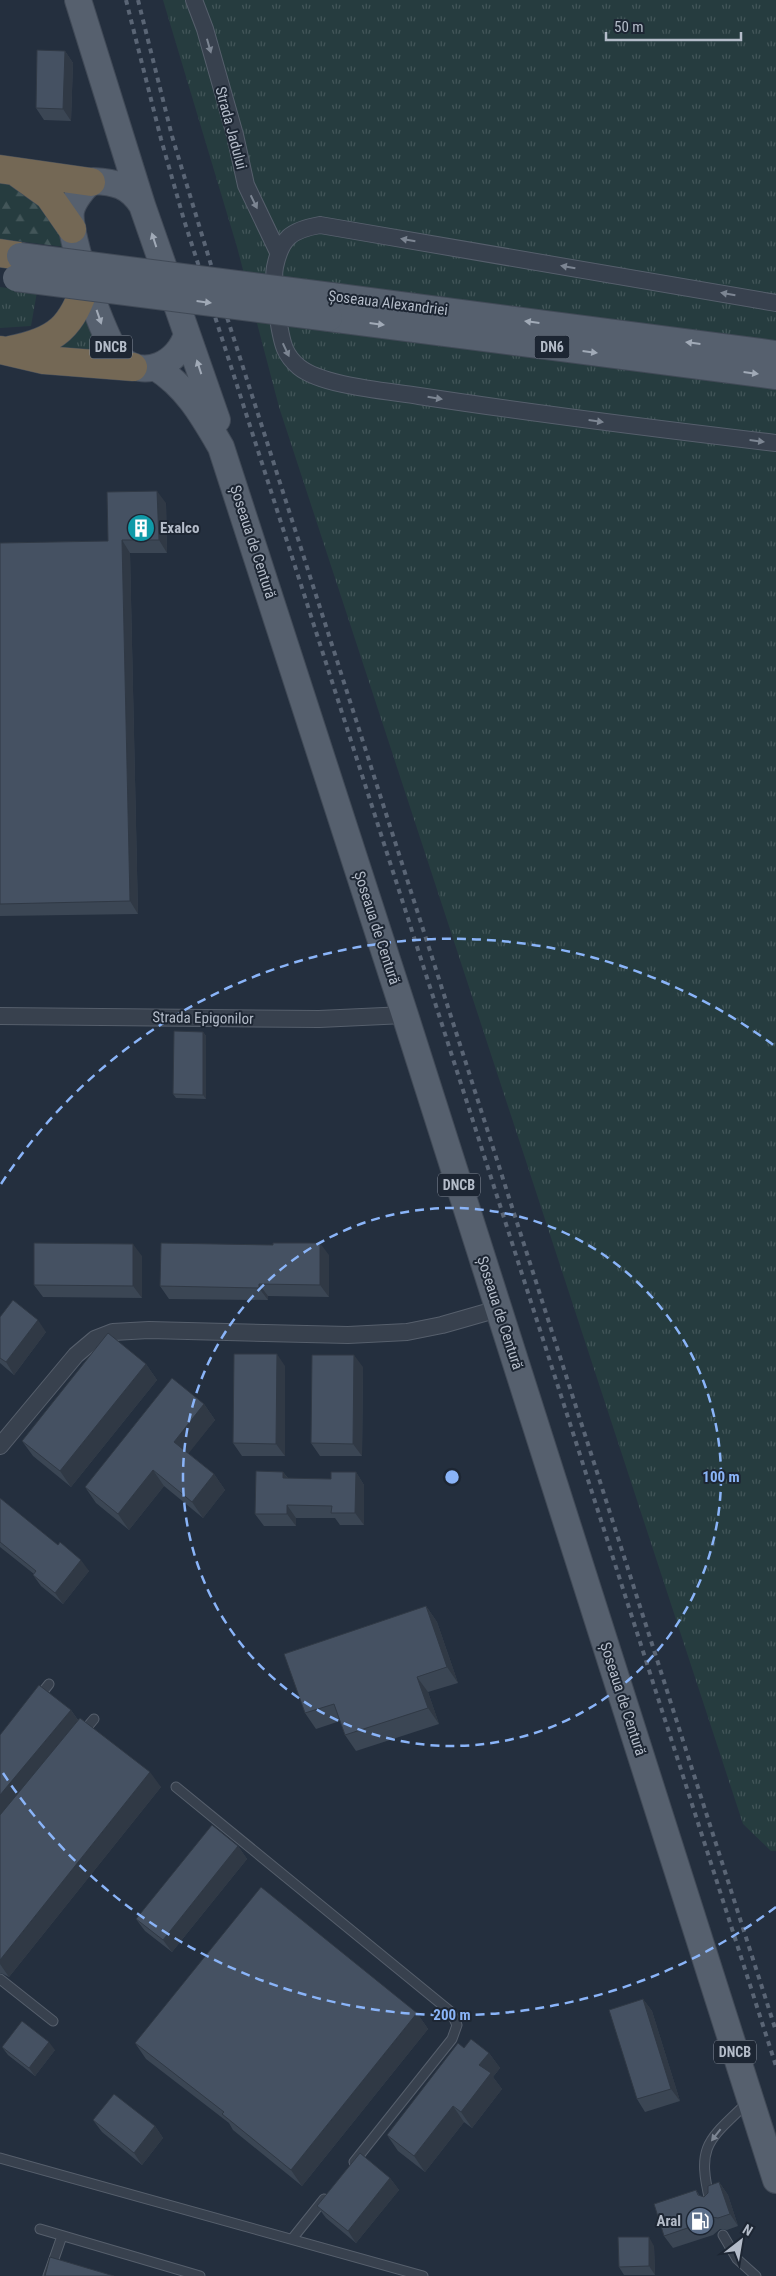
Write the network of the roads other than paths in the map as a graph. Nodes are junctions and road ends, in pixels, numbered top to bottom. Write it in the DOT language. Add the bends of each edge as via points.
graph roads {
  1 [pos="78,0"];
  2 [pos="194,0"];
  3 [pos="117,121"];
  4 [pos="7,170"];
  5 [pos="92,182"];
  6 [pos="142,204"];
  7 [pos="72,229"];
  8 [pos="278,252"];
  9 [pos="9,266"];
  10 [pos="87,281"];
  11 [pos="776,303"];
  12 [pos="330,307"];
  13 [pos="187,334"];
  14 [pos="2,350"];
  15 [pos="776,354"];
  16 [pos="144,367"];
  17 [pos="776,376"];
  18 [pos="776,443"];
  19 [pos="221,447"];
  20 [pos="0,1016"];
  21 [pos="405,1016"];
  22 [pos="498,1309"];
  23 [pos="0,1446"];
  24 [pos="49,1684"];
  25 [pos="30,1707"];
  26 [pos="94,1719"];
  27 [pos="75,1742"];
  28 [pos="176,1787"];
  29 [pos="0,1979"];
  30 [pos="53,2020"];
  31 [pos="750,2100"];
  32 [pos="0,2158"];
  33 [pos="348,2170"];
  34 [pos="776,2180"];
  35 [pos="329,2193"];
  36 [pos="711,2203"];
  37 [pos="40,2229"];
  38 [pos="723,2234"];
  39 [pos="62,2236"];
  40 [pos="292,2239"];
  41 [pos="48,2276"];
  42 [pos="200,2276"];
  43 [pos="423,2276"];
  44 [pos="756,2276"];
  1 -- 3 [label="main road, Șoseaua de Centură / DNCB"];
  2 -- 8 [label="street, Strada Jadului, one-way" via="205,29 246,185"];
  3 -- 5 [label="main road, Șoseaua de Centură / DNCB" via="111,155"];
  3 -- 6 [label="main road, Șoseaua de Centură / DNCB"];
  4 -- 5 [label="highway"];
  4 -- 7 [label="highway" via="48,196"];
  5 -- 6 [label="main road, Șoseaua de Centură / DNCB" via="119,184 135,194"];
  5 -- 7 [label="main road, Șoseaua de Centură / DNCB" via="71,210"];
  13 -- 6 [label="main road, Șoseaua de Centură / DNCB, one-way"];
  7 -- 10 [label="main road, Șoseaua de Centură / DNCB"];
  11 -- 8 [label="street, one-way" via="320,225 294,233"];
  8 -- 18 [label="street, one-way" via="274,271 283,342 291,360 313,375 376,389 532,413"];
  9 -- 12 [label="main road, Șoseaua Alexandriei / DN6, bridge"];
  10 -- 14 [label="highway" via="75,309 59,332 38,344"];
  10 -- 16 [label="main road, Șoseaua de Centură / DNCB, one-way" via="107,338 120,358"];
  15 -- 12 [label="main road, Șoseaua Alexandriei / DN6, one-way"];
  12 -- 17 [label="main road, Șoseaua Alexandriei / DN6, one-way"];
  13 -- 16 [label="main road" via="183,347 167,362"];
  19 -- 13 [label="main road, Șoseaua de Centură / DNCB, one-way" via="220,428"];
  14 -- 16 [label="highway" via="44,360"];
  16 -- 19 [label="main road, Șoseaua de Centură / DNCB" via="176,382 194,401"];
  19 -- 21 [label="main road, Șoseaua de Centură / DNCB"];
  20 -- 21 [label="street, Strada Epigonilor" via="320,1019"];
  21 -- 22 [label="main road, Șoseaua de Centură / DNCB"];
  22 -- 23 [label="street" via="408,1332 348,1335 113,1332 95,1339 76,1355"];
  22 -- 31 [label="main road, Șoseaua de Centură / DNCB"];
  24 -- 25 [label="lane"];
  26 -- 27 [label="lane"];
  28 -- 33 [label="lane" via="451,2012 457,2025 452,2040"];
  29 -- 30 [label="lane"];
  31 -- 34 [label="main road, Șoseaua de Centură / DNCB"];
  31 -- 36 [label="lane, one-way" via="715,2134 706,2150 704,2175"];
  32 -- 40 [label="lane"];
  35 -- 40 [label="lane"];
  37 -- 39 [label="lane"];
  38 -- 44 [label="lane" via="737,2259"];
  39 -- 41 [label="lane"];
  39 -- 42 [label="lane"];
  40 -- 43 [label="lane"];
}
